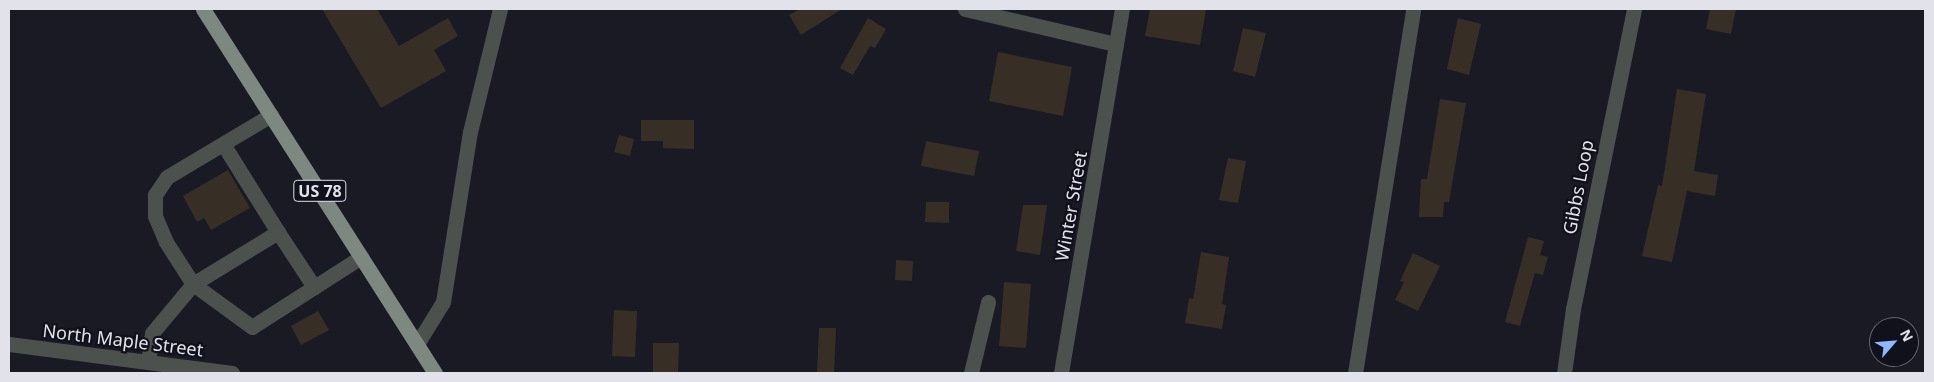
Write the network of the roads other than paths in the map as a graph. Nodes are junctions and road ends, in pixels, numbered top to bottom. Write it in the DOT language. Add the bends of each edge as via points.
graph roads {
  1 [pos="203,9"];
  2 [pos="500,9"];
  3 [pos="965,9"];
  4 [pos="1122,9"];
  5 [pos="1413,9"];
  6 [pos="1634,9"];
  7 [pos="1116,44"];
  8 [pos="271,115"];
  9 [pos="223,144"];
  10 [pos="278,232"];
  11 [pos="362,257"];
  12 [pos="193,284"];
  13 [pos="314,287"];
  14 [pos="988,302"];
  15 [pos="9,344"];
  16 [pos="416,344"];
  17 [pos="148,362"];
  18 [pos="207,372"];
  19 [pos="232,373"];
  20 [pos="435,373"];
  21 [pos="971,373"];
  22 [pos="1061,373"];
  23 [pos="1355,373"];
  24 [pos="1564,373"];
  1 -- 8 [label="main road, US 78"];
  2 -- 16 [label="street" via="470,132 443,302"];
  3 -- 7 [label="street"];
  4 -- 7 [label="street, Winter Street"];
  5 -- 23 [label="street"];
  6 -- 24 [label="street, Gibbs Loop" via="1573,309"];
  7 -- 22 [label="street, Winter Street"];
  8 -- 9 [label="street"];
  8 -- 11 [label="main road, US 78"];
  9 -- 10 [label="street"];
  9 -- 12 [label="street" via="167,177 155,195 155,216 166,242"];
  10 -- 12 [label="street"];
  10 -- 13 [label="street"];
  11 -- 13 [label="street"];
  11 -- 16 [label="main road, US 78"];
  12 -- 13 [label="street" via="252,327"];
  12 -- 17 [label="street" via="152,333"];
  14 -- 21 [label="street"];
  15 -- 17 [label="street, North Maple Street"];
  16 -- 20 [label="main road, US 78"];
  17 -- 18 [label="street, North Maple Street"];
  18 -- 19 [label="street, North Maple Street"];
}
